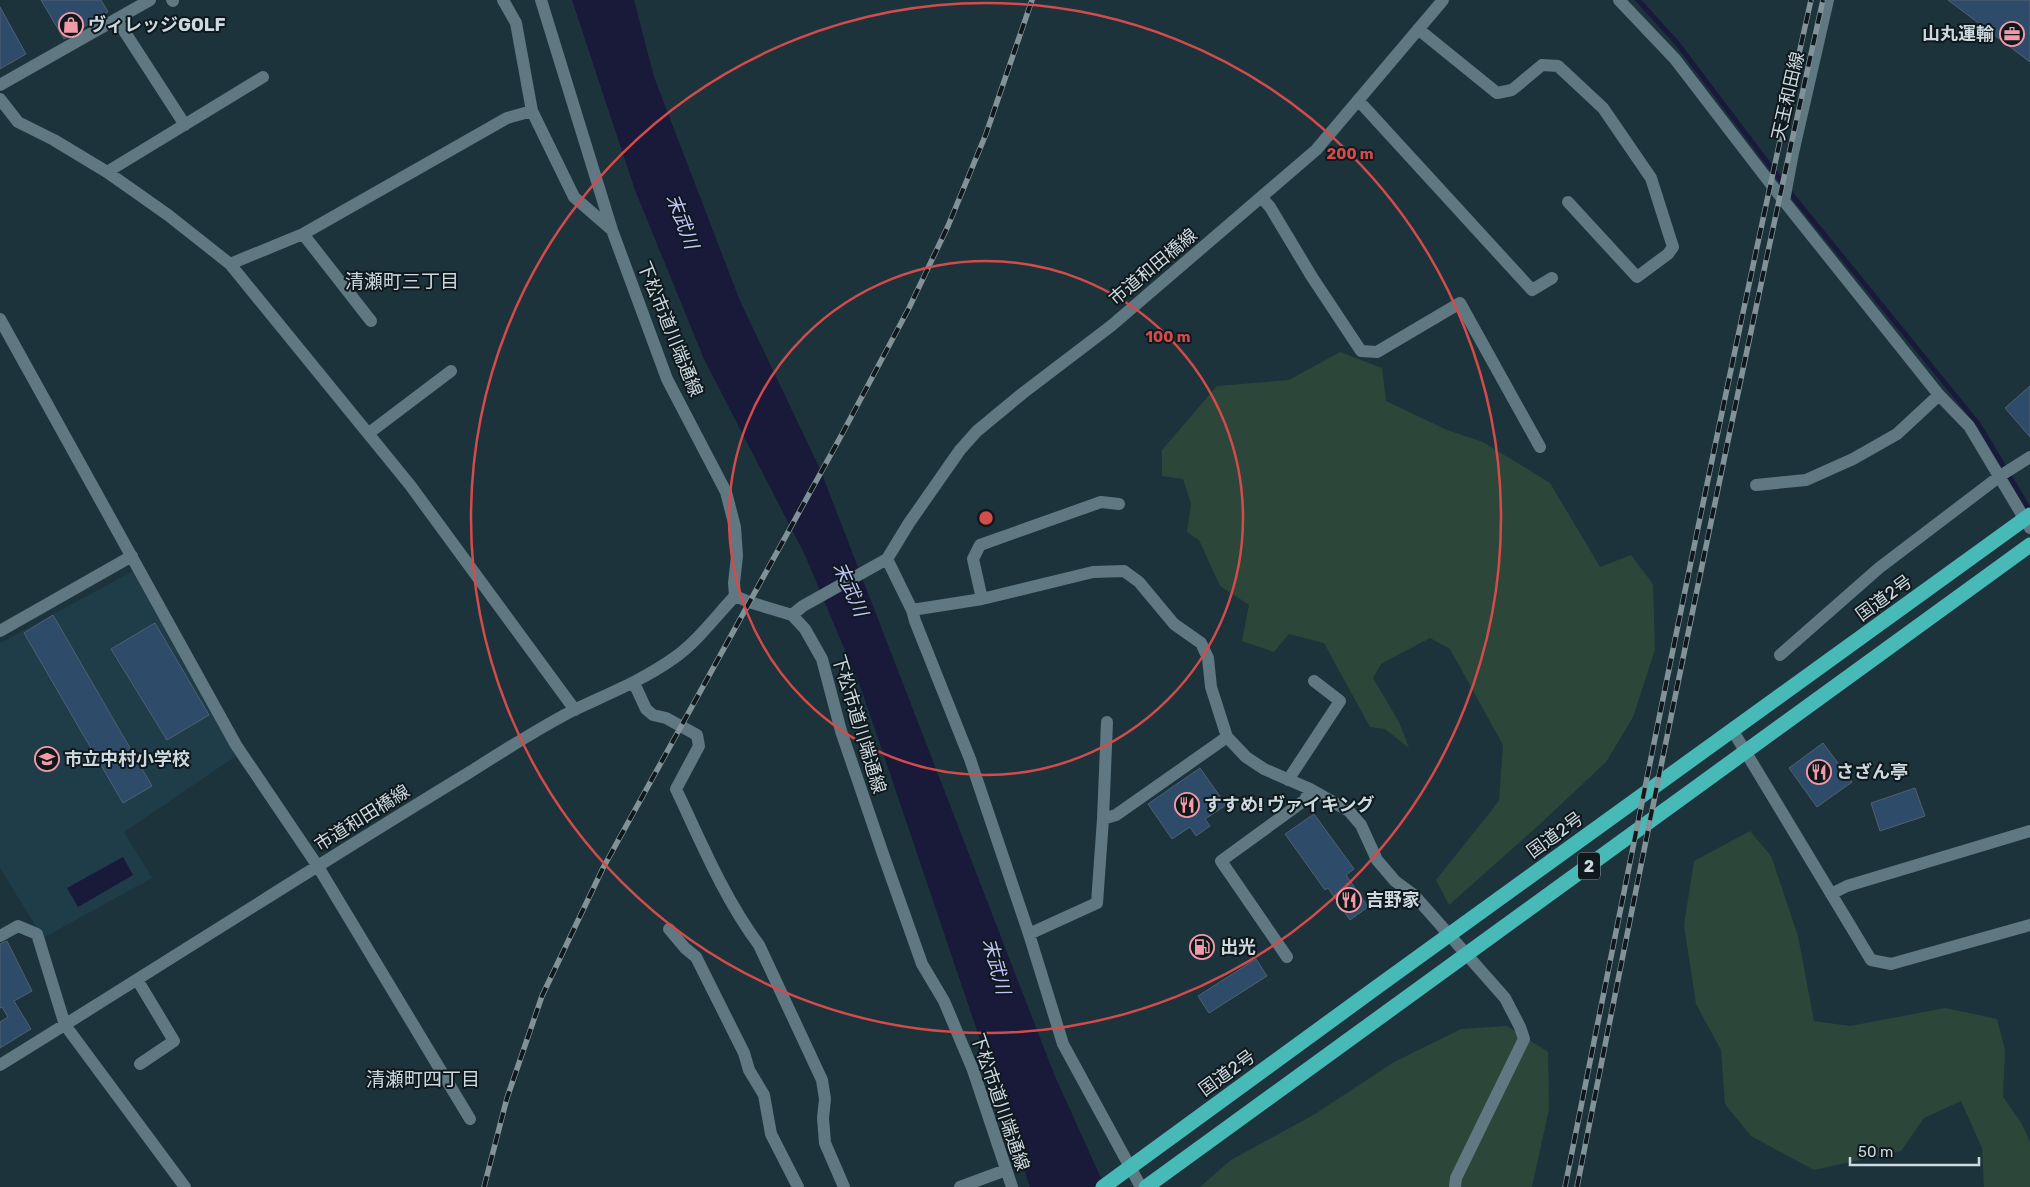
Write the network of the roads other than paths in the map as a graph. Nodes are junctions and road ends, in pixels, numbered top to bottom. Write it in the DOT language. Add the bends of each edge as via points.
graph roads {
  1 [pos="150,0"];
  2 [pos="503,0"];
  3 [pos="541,0"];
  4 [pos="1443,0"];
  5 [pos="1619,0"];
  6 [pos="1828,0"];
  7 [pos="117,20"];
  8 [pos="1418,29"];
  9 [pos="263,77"];
  10 [pos="0,86"];
  11 [pos="0,99"];
  12 [pos="1358,100"];
  13 [pos="532,111"];
  14 [pos="185,125"];
  15 [pos="106,172"];
  16 [pos="1262,198"];
  17 [pos="1784,200"];
  18 [pos="1568,202"];
  19 [pos="612,230"];
  20 [pos="303,234"];
  21 [pos="230,264"];
  22 [pos="1552,278"];
  23 [pos="0,319"];
  24 [pos="372,321"];
  25 [pos="451,371"];
  26 [pos="1939,395"];
  27 [pos="369,433"];
  28 [pos="1540,447"];
  29 [pos="2030,457"];
  30 [pos="1999,476"];
  31 [pos="1756,485"];
  32 [pos="1119,504"];
  33 [pos="2030,515"];
  34 [pos="2030,528"];
  35 [pos="2024,550"];
  36 [pos="132,556"];
  37 [pos="887,559"];
  38 [pos="735,596"];
  39 [pos="982,598"];
  40 [pos="912,610"];
  41 [pos="792,615"];
  42 [pos="0,631"];
  43 [pos="1780,655"];
  44 [pos="1314,681"];
  45 [pos="634,683"];
  46 [pos="575,710"];
  47 [pos="1107,722"];
  48 [pos="1732,730"];
  49 [pos="1227,737"];
  50 [pos="1745,752"];
  51 [pos="1288,780"];
  52 [pos="1310,789"];
  53 [pos="1104,819"];
  54 [pos="2030,831"];
  55 [pos="318,865"];
  56 [pos="1831,894"];
  57 [pos="2030,925"];
  58 [pos="669,930"];
  59 [pos="1029,934"];
  60 [pos="0,936"];
  61 [pos="1287,957"];
  62 [pos="138,981"];
  63 [pos="65,1025"];
  64 [pos="140,1064"];
  65 [pos="0,1065"];
  66 [pos="470,1119"];
  67 [pos="1006,1170"];
  68 [pos="185,1187"];
  69 [pos="798,1187"];
  70 [pos="844,1187"];
  71 [pos="960,1187"];
  72 [pos="1012,1187"];
  73 [pos="1103,1187"];
  74 [pos="1141,1187"];
  75 [pos="1146,1187"];
  76 [pos="1455,1187"];
  1 -- 7 [label="street"];
  2 -- 13 [label="street" via="516,23"];
  3 -- 19 [label="street, 下松市道川端通線"];
  4 -- 8 [label="street, 市道和田橋線"];
  5 -- 17 [label="street" via="1675,59"];
  6 -- 17 [label="street, 天王和田線"];
  7 -- 10 [label="street"];
  7 -- 14 [label="street"];
  8 -- 12 [label="street, 市道和田橋線"];
  8 -- 18 [label="street" via="1496,93 1512,90 1542,65 1558,66 1603,108 1651,178 1673,247 1637,277"];
  9 -- 14 [label="street"];
  11 -- 15 [label="street" via="18,122"];
  12 -- 16 [label="street, 市道和田橋線" via="1316,150"];
  12 -- 22 [label="street" via="1532,290"];
  13 -- 19 [label="street" via="574,197"];
  13 -- 20 [label="street" via="507,118"];
  14 -- 15 [label="street"];
  15 -- 21 [label="street" via="168,214"];
  16 -- 28 [label="street" via="1360,351 1376,352 1460,303"];
  16 -- 37 [label="street, 市道和田橋線" via="1111,326 977,431 920,506"];
  17 -- 26 [label="street"];
  19 -- 38 [label="street, 下松市道川端通線" via="667,379 726,492 735,527"];
  20 -- 21 [label="street"];
  20 -- 24 [label="street"];
  21 -- 27 [label="street"];
  23 -- 36 [label="street"];
  25 -- 27 [label="street"];
  26 -- 30 [label="street" via="1969,426"];
  26 -- 31 [label="street" via="1897,434 1853,459 1806,480"];
  27 -- 46 [label="street"];
  29 -- 30 [label="street"];
  30 -- 34 [label="street"];
  30 -- 43 [label="street" via="1879,568"];
  32 -- 39 [label="street" via="1101,502 980,545 973,559"];
  33 -- 48 [label="highway, 国道2号 / 2"];
  35 -- 50 [label="highway, 2"];
  36 -- 42 [label="street"];
  36 -- 55 [label="street" via="236,745"];
  37 -- 40 [label="street"];
  37 -- 41 [label="street"];
  38 -- 41 [label="street"];
  38 -- 45 [label="street, 市道和田橋線" via="676,657"];
  39 -- 40 [label="street"];
  39 -- 49 [label="street" via="1093,572 1124,571 1139,582 1174,624 1201,643 1208,658 1211,687"];
  40 -- 59 [label="street" via="970,759"];
  41 -- 67 [label="street, 下松市道川端通線" via="805,629 822,658 841,731 922,964 944,1001 973,1070"];
  44 -- 51 [label="street" via="1340,702"];
  45 -- 46 [label="street, 市道和田橋線"];
  45 -- 70 [label="street" via="646,709 653,715 666,718 697,735 699,746 676,790 718,878 759,945 822,1080 826,1100 824,1143"];
  46 -- 55 [label="street, 市道和田橋線"];
  47 -- 53 [label="street"];
  48 -- 50 [label="street"];
  48 -- 73 [label="highway, 国道2号 / 2"];
  49 -- 51 [label="street" via="1246,757"];
  49 -- 53 [label="street" via="1116,815"];
  50 -- 56 [label="street"];
  50 -- 75 [label="highway, 2"];
  51 -- 52 [label="street"];
  52 -- 61 [label="street" via="1305,800 1221,861"];
  52 -- 76 [label="street" via="1348,811 1361,825 1377,860 1394,881 1414,895 1505,998 1520,1027 1524,1039 1456,1178"];
  53 -- 59 [label="street" via="1097,903"];
  54 -- 56 [label="street" via="1847,886"];
  55 -- 62 [label="street, 市道和田橋線"];
  55 -- 66 [label="street"];
  56 -- 57 [label="street" via="1871,960 1891,964"];
  58 -- 69 [label="street" via="696,957 723,1009 749,1070 764,1095 771,1134"];
  59 -- 74 [label="street" via="1064,1044"];
  60 -- 63 [label="street" via="18,926 37,934"];
  62 -- 63 [label="street, 市道和田橋線"];
  62 -- 64 [label="street" via="174,1041"];
  63 -- 65 [label="street, 市道和田橋線"];
  63 -- 68 [label="street"];
  67 -- 71 [label="street"];
  67 -- 72 [label="street, 下松市道川端通線"];
}
